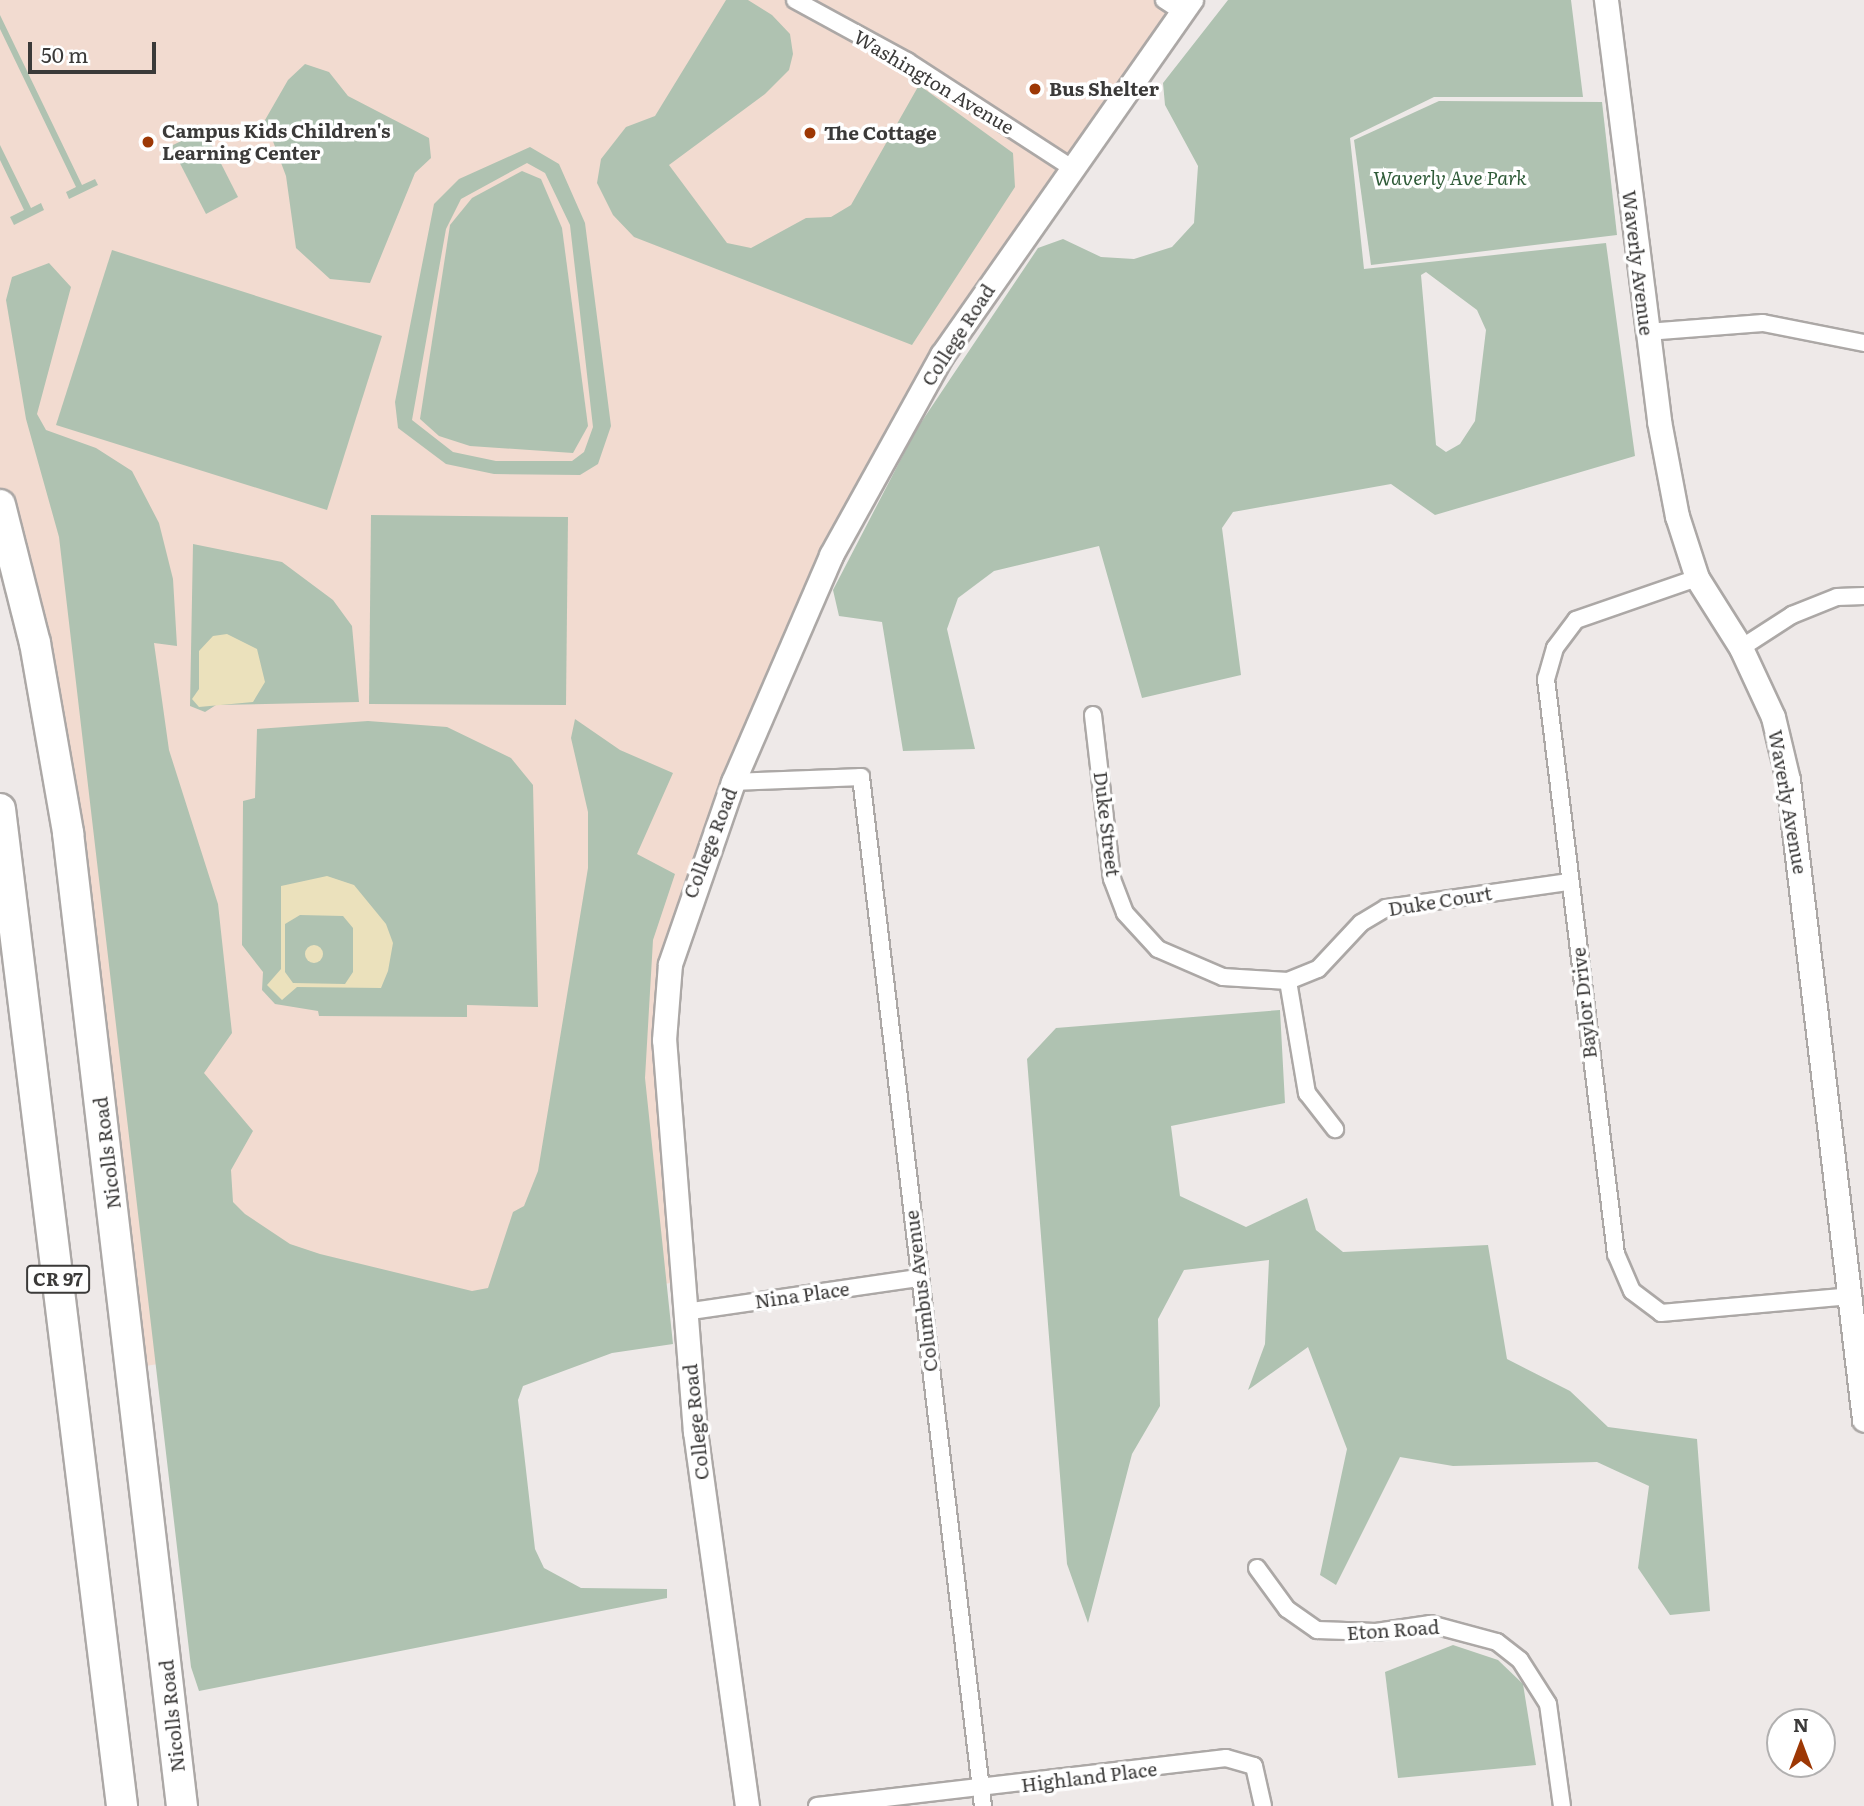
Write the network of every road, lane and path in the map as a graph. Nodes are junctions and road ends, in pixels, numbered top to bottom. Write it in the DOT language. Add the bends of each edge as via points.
graph roads {
  1 [pos="795,0"];
  2 [pos="1606,0"];
  3 [pos="1179,4"];
  4 [pos="1072,168"];
  5 [pos="1647,332"];
  6 [pos="1864,343"];
  7 [pos="0,505"];
  8 [pos="1697,578"];
  9 [pos="1864,596"];
  10 [pos="1741,648"];
  11 [pos="1093,715"];
  12 [pos="733,782"];
  13 [pos="0,809"];
  14 [pos="1568,882"];
  15 [pos="1288,981"];
  16 [pos="1335,1129"];
  17 [pos="919,1278"];
  18 [pos="1850,1296"];
  19 [pos="685,1312"];
  20 [pos="1864,1419"];
  21 [pos="1257,1567"];
  22 [pos="160,1582"];
  23 [pos="982,1798"];
  24 [pos="122,1806"];
  25 [pos="182,1806"];
  26 [pos="196,1806"];
  27 [pos="747,1806"];
  28 [pos="817,1806"];
  29 [pos="1263,1806"];
  30 [pos="1562,1806"];
  1 -- 4 [label="street, Washington Avenue" via="907,61"];
  2 -- 5 [label="street, Waverly Avenue"];
  3 -- 4 [label="street, College Road"];
  4 -- 12 [label="street, College Road" via="942,355 831,555"];
  5 -- 6 [label="street" via="1763,323"];
  5 -- 8 [label="street, Waverly Avenue" via="1677,516"];
  7 -- 22 [label="highway, Nicolls Road" via="35,643 66,820"];
  8 -- 10 [label="street, Waverly Avenue"];
  8 -- 14 [label="street, Baylor Drive" via="1576,620 1555,648 1546,712"];
  9 -- 10 [label="street" via="1837,597 1793,615"];
  10 -- 18 [label="street, Waverly Avenue" via="1773,717 1788,780"];
  11 -- 15 [label="street, Duke Street" via="1112,879 1135,928 1167,954 1223,977"];
  12 -- 17 [label="street, Columbus Avenue" via="860,776"];
  12 -- 19 [label="street, College Road" via="670,964 664,1040"];
  13 -- 24 [label="highway, CR 97"];
  14 -- 15 [label="street, Duke Court" via="1386,908 1361,923 1330,963"];
  14 -- 18 [label="street, Baylor Drive" via="1616,1254 1632,1292 1647,1306 1675,1315"];
  15 -- 16 [label="street" via="1307,1093"];
  17 -- 19 [label="street, Nina Place"];
  17 -- 23 [label="street, Columbus Avenue"];
  18 -- 20 [label="street, Waverly Avenue"];
  19 -- 27 [label="street, College Road" via="695,1432"];
  21 -- 30 [label="street, Eton Road" via="1287,1609 1317,1630 1376,1632 1430,1624 1497,1642 1520,1660 1548,1704"];
  22 -- 25 [label="highway, Nicolls Road"];
  22 -- 26 [label="highway"];
  23 -- 28 [label="street, Highland Place"];
  23 -- 29 [label="street, Highland Place" via="1226,1758 1254,1766 1262,1785"];
}
